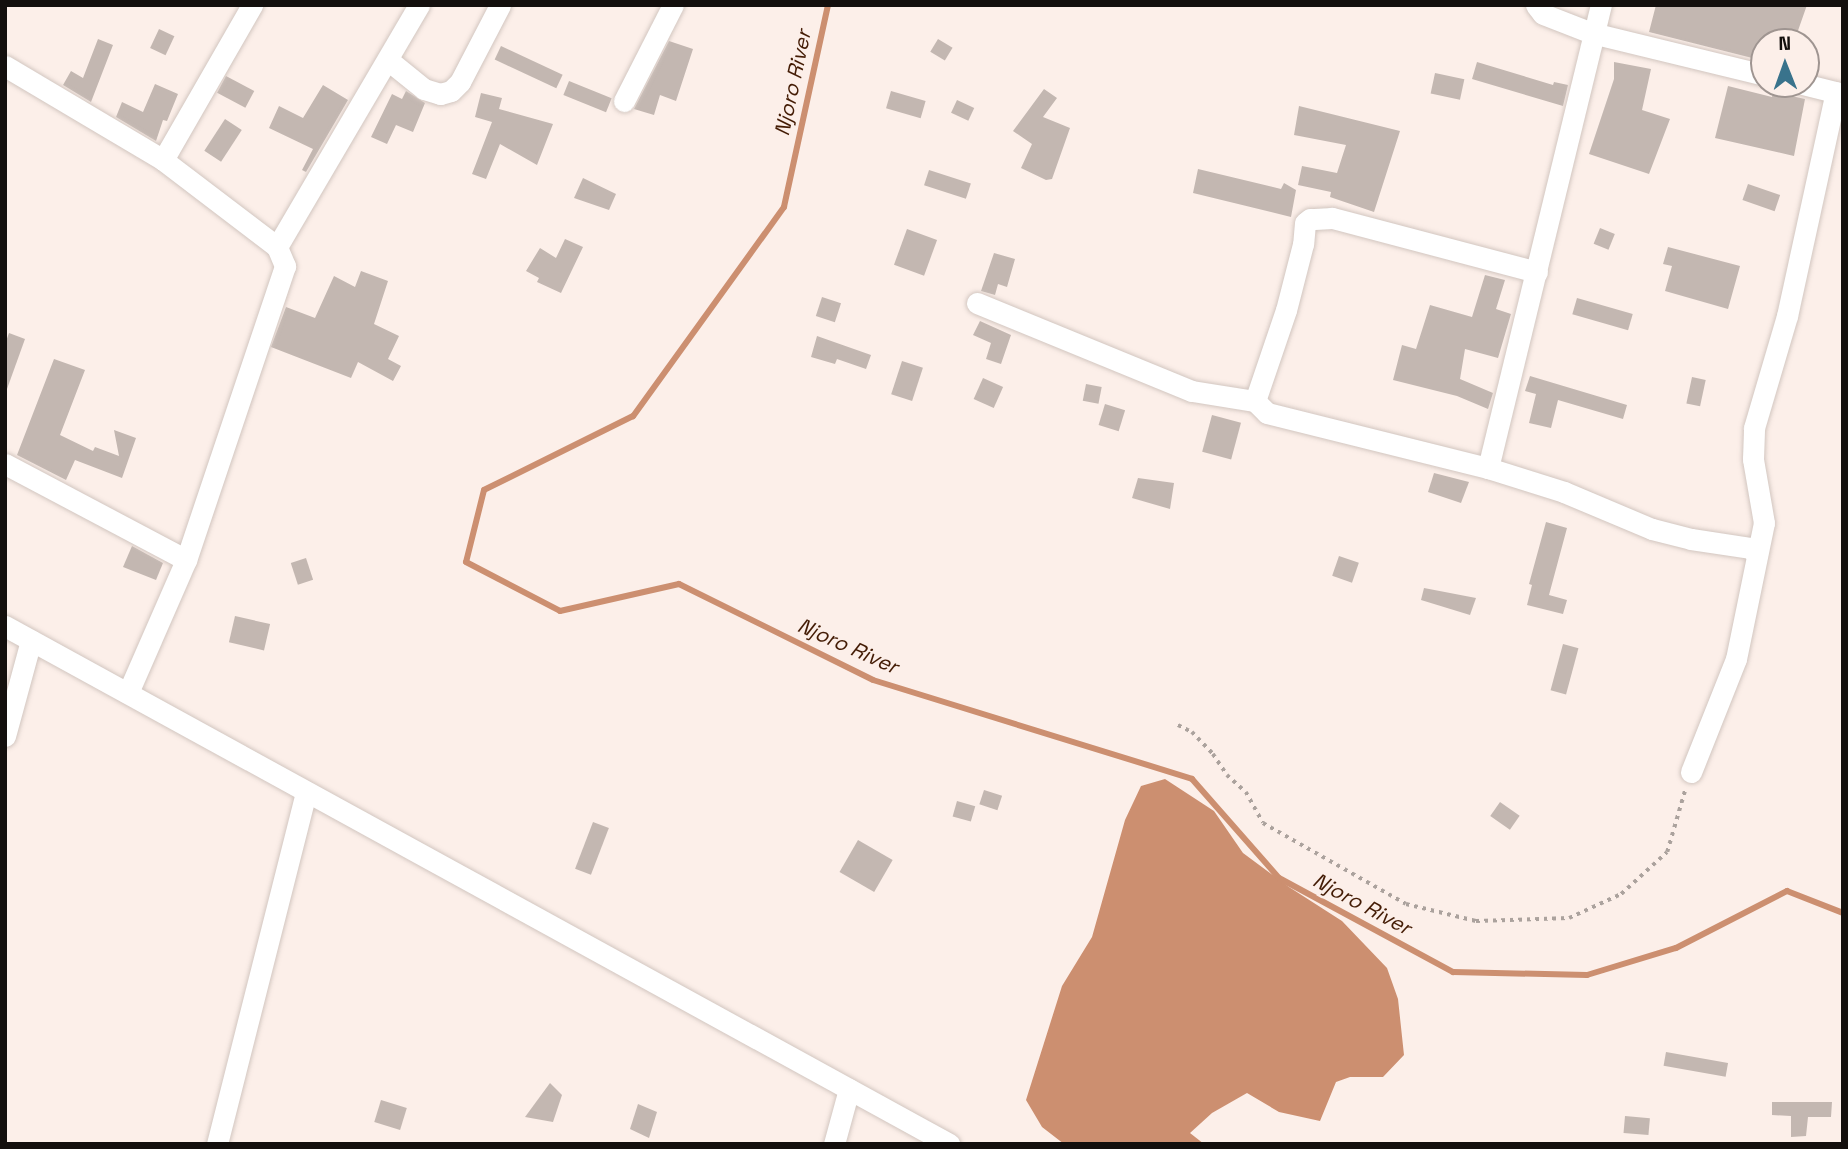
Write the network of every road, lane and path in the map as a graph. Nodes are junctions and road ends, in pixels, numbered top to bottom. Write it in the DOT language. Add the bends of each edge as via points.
graph roads {
  1 [pos="252,5"];
  2 [pos="419,5"];
  3 [pos="500,5"];
  4 [pos="673,5"];
  5 [pos="1536,5"];
  6 [pos="1601,5"];
  7 [pos="1592,33"];
  8 [pos="388,60"];
  9 [pos="5,66"];
  10 [pos="1750,72"];
  11 [pos="1820,88"];
  12 [pos="1839,93"];
  13 [pos="624,102"];
  14 [pos="163,160"];
  15 [pos="277,247"];
  16 [pos="1537,272"];
  17 [pos="977,303"];
  18 [pos="1255,401"];
  19 [pos="5,464"];
  20 [pos="1488,468"];
  21 [pos="1756,554"];
  22 [pos="186,560"];
  23 [pos="5,626"];
  24 [pos="31,640"];
  25 [pos="128,693"];
  26 [pos="1178,724"];
  27 [pos="5,736"];
  28 [pos="1691,772"];
  29 [pos="306,792"];
  30 [pos="849,1089"];
  31 [pos="217,1144"];
  32 [pos="834,1144"];
  33 [pos="948,1144"];
  1 -- 14 [label="street"];
  2 -- 8 [label="street"];
  3 -- 8 [label="street" via="451,91 440,94 424,89"];
  4 -- 13 [label="street"];
  5 -- 7 [label="street" via="1543,14"];
  6 -- 7 [label="street"];
  7 -- 10 [label="street"];
  7 -- 16 [label="street"];
  8 -- 15 [label="street"];
  9 -- 14 [label="street"];
  11 -- 12 [label="street"];
  12 -- 21 [label="street" via="1787,316 1754,428 1752,451 1764,523"];
  14 -- 15 [label="street"];
  15 -- 22 [label="street" via="285,265 282,278"];
  16 -- 18 [label="street" via="1332,218 1310,219 1305,223 1286,310"];
  16 -- 20 [label="street"];
  17 -- 18 [label="street" via="1192,391"];
  18 -- 20 [label="street" via="1267,413"];
  19 -- 22 [label="street"];
  20 -- 21 [label="street" via="1564,492 1652,529 1751,548"];
  21 -- 28 [label="street" via="1736,659"];
  22 -- 25 [label="street"];
  23 -- 24 [label="street"];
  24 -- 25 [label="street"];
  24 -- 27 [label="street"];
  25 -- 29 [label="street"];
  26 -- 28 [label="path" via="1202,742 1246,792 1263,823 1406,904 1476,921 1569,918 1621,894 1667,852"];
  29 -- 30 [label="street"];
  29 -- 31 [label="street"];
  30 -- 32 [label="street"];
  30 -- 33 [label="street"];
}
